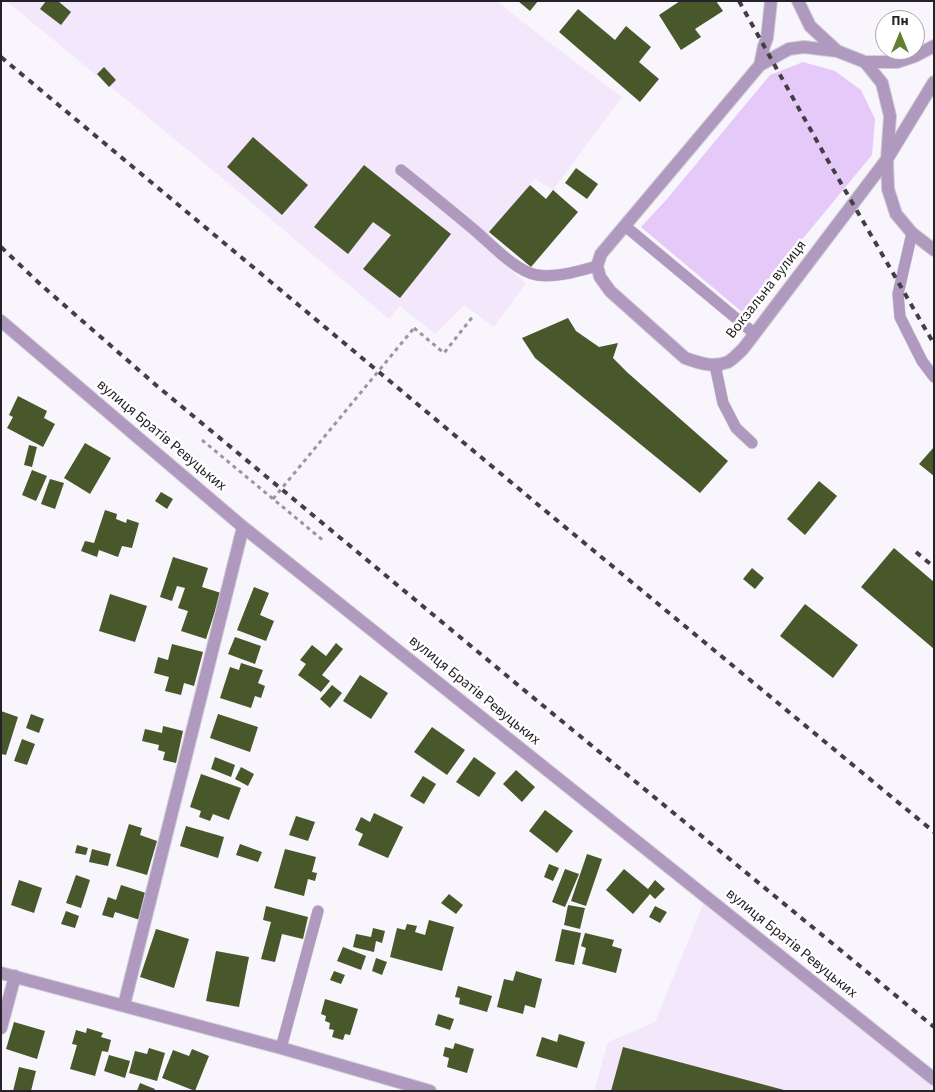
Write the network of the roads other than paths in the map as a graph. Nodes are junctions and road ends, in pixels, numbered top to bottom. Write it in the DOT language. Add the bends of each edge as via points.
graph roads {
  1 [pos="771,1"];
  2 [pos="798,1"];
  3 [pos="934,46"];
  4 [pos="837,51"];
  5 [pos="865,62"];
  6 [pos="760,65"];
  7 [pos="934,82"];
  8 [pos="887,159"];
  9 [pos="401,170"];
  10 [pos="625,226"];
  11 [pos="912,232"];
  12 [pos="934,250"];
  13 [pos="597,266"];
  14 [pos="1,321"];
  15 [pos="755,334"];
  16 [pos="715,365"];
  17 [pos="934,377"];
  18 [pos="752,443"];
  19 [pos="243,527"];
  20 [pos="318,911"];
  21 [pos="1,973"];
  22 [pos="15,976"];
  23 [pos="124,1005"];
  24 [pos="1,1028"];
  25 [pos="281,1048"];
  26 [pos="934,1079"];
  27 [pos="430,1091"];
  1 -- 6 [label="street"];
  2 -- 4 [label="street" via="810,26"];
  3 -- 5 [label="street" via="897,62"];
  4 -- 5 [label="street"];
  4 -- 6 [label="street" via="789,49"];
  5 -- 8 [label="street" via="882,83 890,116"];
  6 -- 10 [label="street"];
  7 -- 8 [label="street, Вокзальна вулиця"];
  8 -- 11 [label="street" via="888,189 896,214"];
  8 -- 15 [label="street, Вокзальна вулиця"];
  9 -- 13 [label="lane" via="526,272 563,274"];
  10 -- 13 [label="street" via="601,254"];
  10 -- 15 [label="lane"];
  11 -- 12 [label="street"];
  11 -- 17 [label="lane" via="898,294 900,317 922,361"];
  13 -- 16 [label="street" via="610,291 685,358"];
  14 -- 19 [label="street, вулиця Братів Ревуцьких"];
  15 -- 16 [label="street, Вокзальна вулиця" via="728,361"];
  16 -- 18 [label="lane" via="723,403 736,428"];
  19 -- 23 [label="street"];
  19 -- 26 [label="street, вулиця Братів Ревуцьких"];
  20 -- 25 [label="lane"];
  21 -- 22 [label="street"];
  22 -- 23 [label="street"];
  22 -- 24 [label="street"];
  23 -- 25 [label="street"];
  25 -- 27 [label="street"];
}
